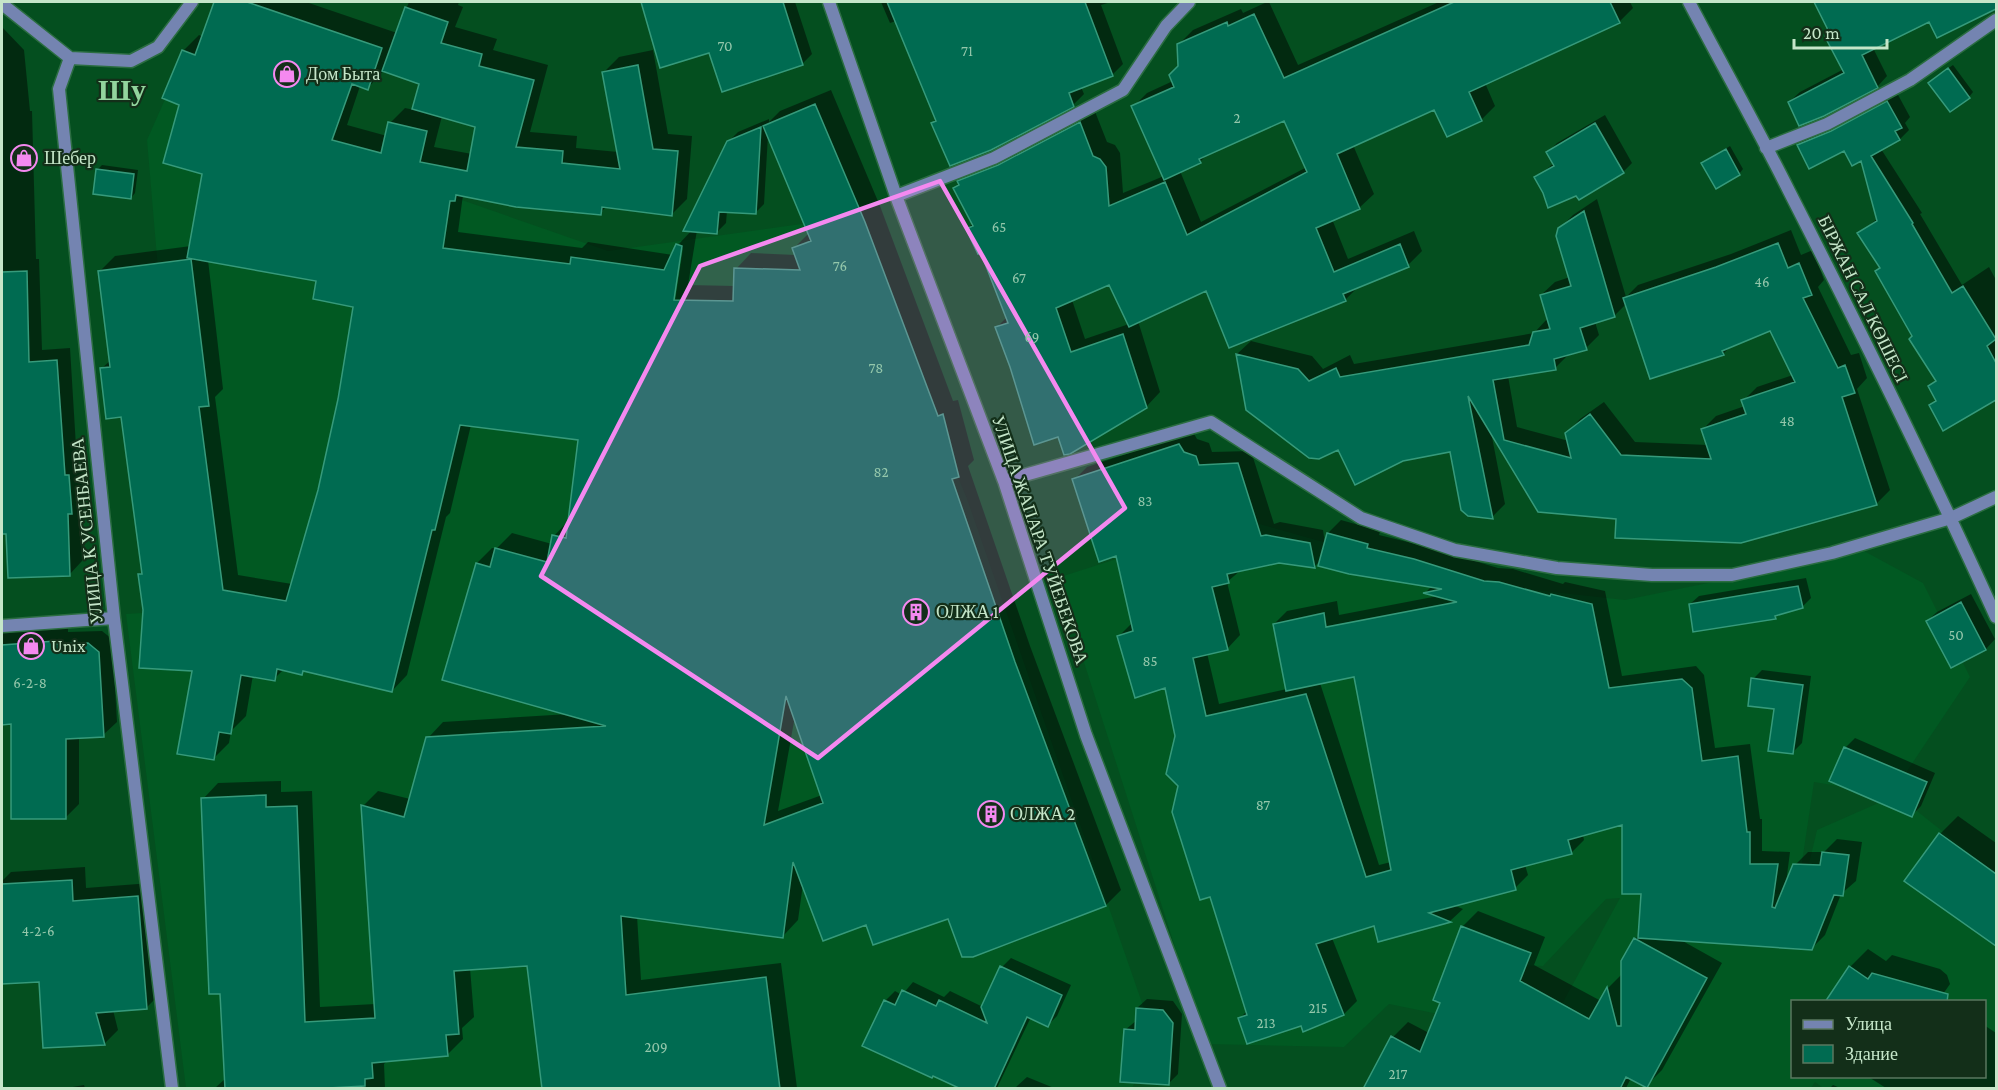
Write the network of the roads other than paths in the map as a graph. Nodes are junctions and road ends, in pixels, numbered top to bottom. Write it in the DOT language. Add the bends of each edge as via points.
graph roads {
  1 [pos="192,2"];
  2 [pos="830,2"];
  3 [pos="1189,2"];
  4 [pos="1689,2"];
  5 [pos="2,4"];
  6 [pos="1996,20"];
  7 [pos="70,58"];
  8 [pos="1766,148"];
  9 [pos="896,196"];
  10 [pos="1004,481"];
  11 [pos="1996,497"];
  12 [pos="1951,518"];
  13 [pos="1996,617"];
  14 [pos="114,618"];
  15 [pos="2,626"];
  16 [pos="172,1089"];
  17 [pos="1220,1089"];
  1 -- 7 [label="street" via="158,47 131,61"];
  2 -- 9 [label="street, УЛИЦА ЖАПАРА ТУЙЕБЕКОВА"];
  3 -- 9 [label="street" via="1166,26 1123,90 994,158"];
  4 -- 8 [label="street, БІРЖАН САЛ КӨШЕСІ"];
  5 -- 7 [label="street"];
  6 -- 8 [label="street" via="1910,80 1827,124"];
  7 -- 14 [label="street, УЛИЦА К УСЕНБАЕВА" via="59,89"];
  8 -- 12 [label="street, БІРЖАН САЛ КӨШЕСІ"];
  9 -- 10 [label="street, УЛИЦА ЖАПАРА ТУЙЕБЕКОВА"];
  10 -- 12 [label="street" via="1210,422 1361,519 1455,550 1557,568 1652,575 1732,574 1832,553"];
  10 -- 17 [label="street, УЛИЦА ЖАПАРА ТУЙЕБЕКОВА" via="1086,735"];
  11 -- 12 [label="street"];
  12 -- 13 [label="street, БІРЖАН САЛ КӨШЕСІ"];
  14 -- 15 [label="street"];
  14 -- 16 [label="street, УЛИЦА К УСЕНБАЕВА"];
}
